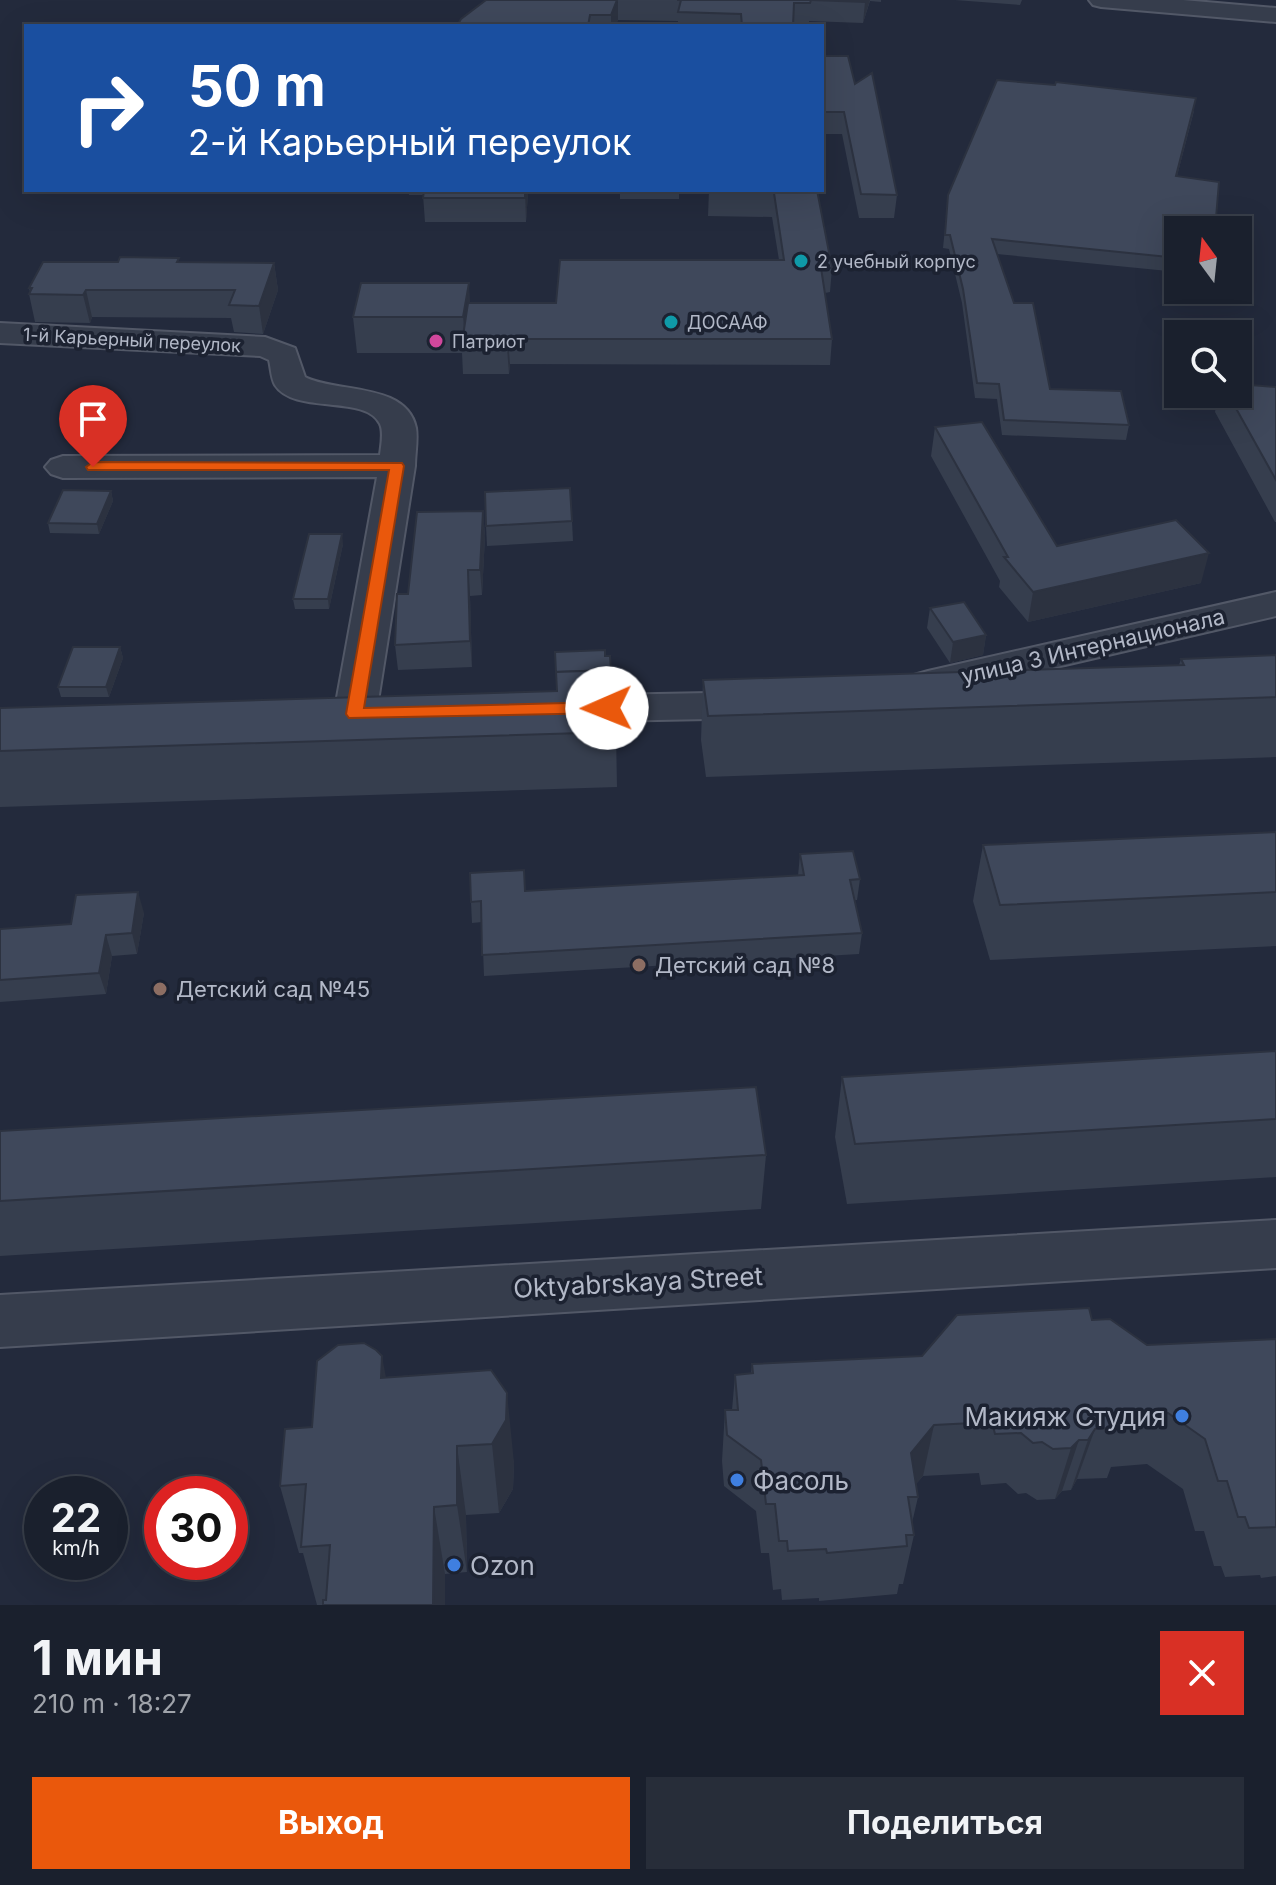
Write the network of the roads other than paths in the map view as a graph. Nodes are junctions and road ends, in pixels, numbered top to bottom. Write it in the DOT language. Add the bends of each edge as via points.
graph roads {
  1 [pos="1101,0"];
  2 [pos="1276,15"];
  3 [pos="0,333"];
  4 [pos="397,466"];
  5 [pos="63,467"];
  6 [pos="1276,604"];
  7 [pos="891,693"];
  8 [pos="797,704"];
  9 [pos="512,710"];
  10 [pos="355,714"];
  11 [pos="1276,1244"];
  12 [pos="0,1321"];
  1 -- 2 [label="street"];
  3 -- 4 [label="street, 1-й Карьерный переулок" via="265,347 284,355 290,382 306,391 366,400 388,411 399,426"];
  4 -- 5 [label="street"];
  4 -- 10 [label="street"];
  6 -- 7 [label="street, улица 3 Интернационала"];
  8 -- 9 [label="street"];
  11 -- 12 [label="street, Oktyabrskaya Street"];
}
